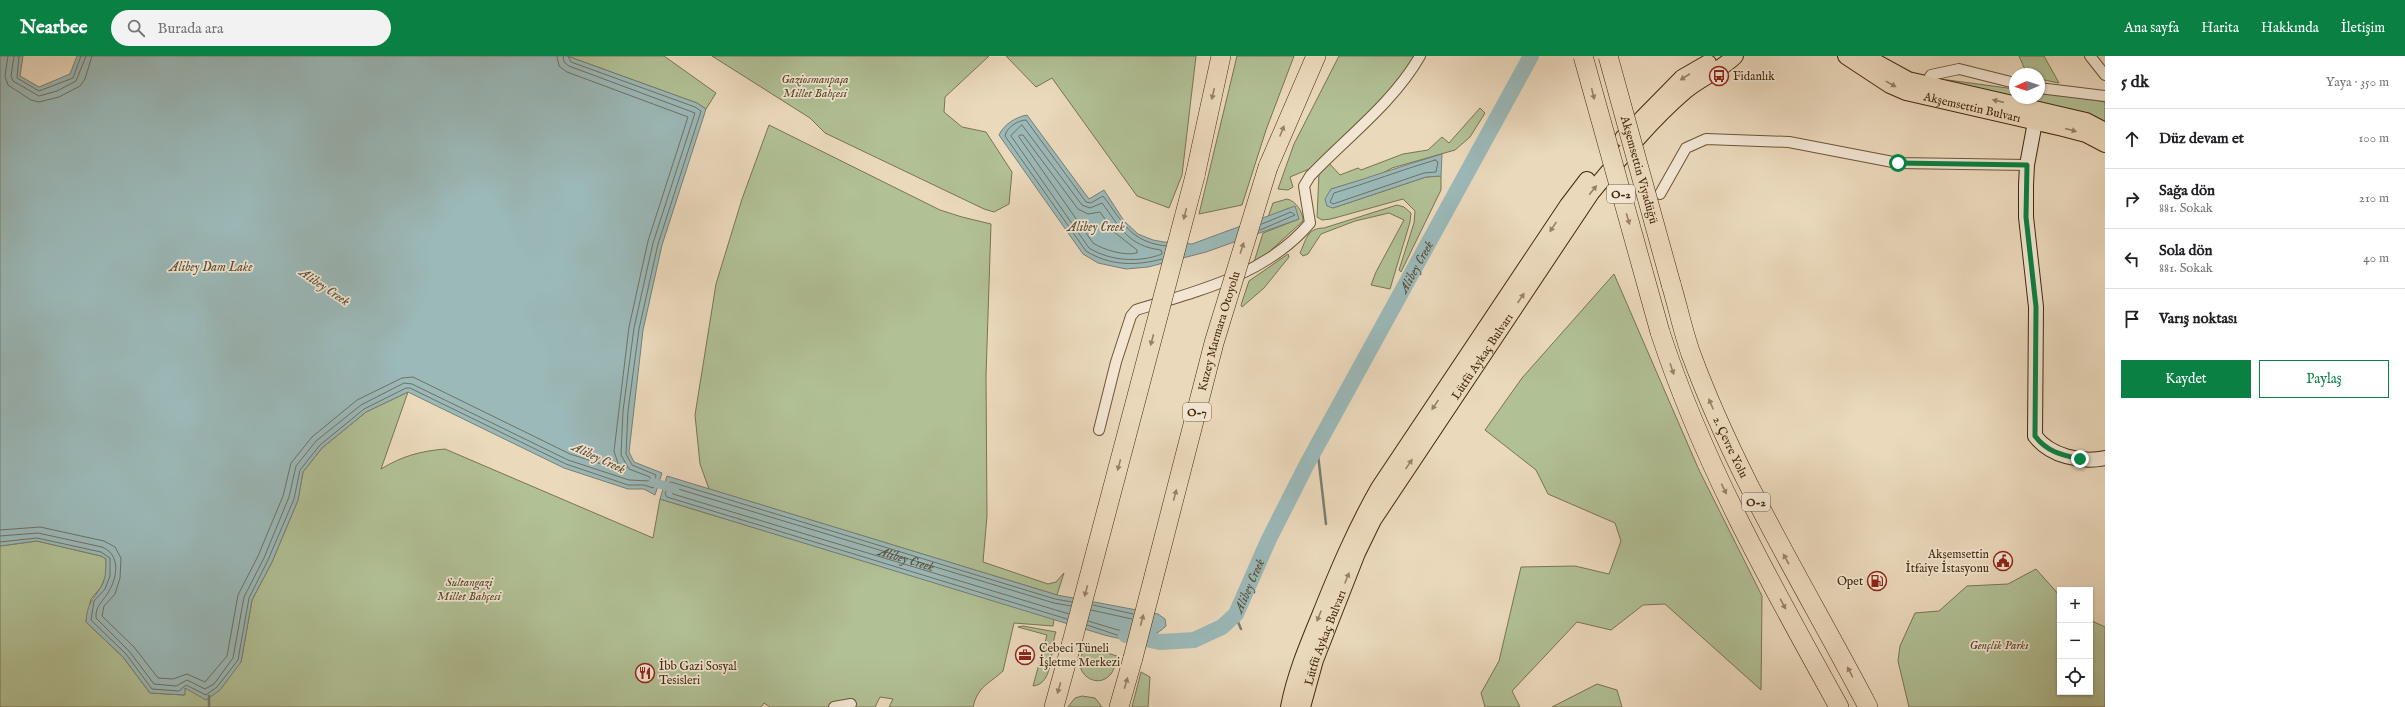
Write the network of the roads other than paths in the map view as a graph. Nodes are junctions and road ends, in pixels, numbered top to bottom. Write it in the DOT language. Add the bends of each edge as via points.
graph roads {
  1 [pos="1221,56"];
  2 [pos="1316,56"];
  3 [pos="1420,56"];
  4 [pos="1584,56"];
  5 [pos="1608,56"];
  6 [pos="1718,56"];
  7 [pos="1735,56"];
  8 [pos="1846,56"];
  9 [pos="1864,56"];
  10 [pos="2090,56"];
  11 [pos="2105,75"];
  12 [pos="2009,82"];
  13 [pos="2045,89"];
  14 [pos="1923,90"];
  15 [pos="2105,96"];
  16 [pos="2036,116"];
  17 [pos="2105,131"];
  18 [pos="2105,144"];
  19 [pos="2027,165"];
  20 [pos="1660,194"];
  21 [pos="1671,284"];
  22 [pos="1660,332"];
  23 [pos="1099,430"];
  24 [pos="2105,458"];
  25 [pos="851,704"];
  26 [pos="834,707"];
  27 [pos="1054,707"];
  28 [pos="1119,707"];
  29 [pos="1289,707"];
  30 [pos="1302,707"];
  31 [pos="1839,707"];
  32 [pos="1868,707"];
  1 -- 27 [label="highway, one-way, bridge" via="1195,176"];
  28 -- 2 [label="highway, Kuzey Marmara Otoyolu / O-7, one-way, bridge" via="1214,342 1268,167"];
  3 -- 23 [label="street" via="1392,96 1310,176 1304,186 1310,223 1302,233 1254,269 1200,290 1136,310 1131,316 1116,362"];
  4 -- 22 [label="highway, Akşemsettin Viyadüğü / O-2, one-way, bridge"];
  5 -- 21 [label="highway, Akşemsettin Viyadüğü / O-2, bridge"];
  6 -- 29 [label="main road, Lütfü Aykaç Bulvarı, one-way" via="1682,78 1666,93 1629,130 1581,188 1379,488 1347,547 1304,656"];
  30 -- 7 [label="main road, Lütfü Aykaç Bulvarı, one-way" via="1315,660 1357,554 1373,520 1394,486 1591,193 1671,103"];
  8 -- 14 [label="main road, Akşemsettin Bulvarı, one-way" via="1890,84"];
  9 -- 14 [label="main road, Akşemsettin Bulvarı"];
  10 -- 11 [label="street"];
  12 -- 14 [label="street" via="1959,69 1931,75"];
  13 -- 15 [label="street"];
  14 -- 16 [label="main road, Akşemsettin Bulvarı"];
  16 -- 17 [label="main road, Akşemsettin Bulvarı" via="2086,121"];
  16 -- 18 [label="main road, Akşemsettin Bulvarı, one-way" via="2086,134"];
  16 -- 19 [label="street"];
  19 -- 20 [label="street" via="1898,163 1789,142 1706,139 1686,148"];
  19 -- 24 [label="street" via="2026,217 2036,307 2035,436 2041,444 2057,454 2080,459"];
  32 -- 21 [label="highway, 2. Çevre Yolu / O-2, one-way" via="1784,556 1726,439 1690,352"];
  22 -- 31 [label="highway, 2. Çevre Yolu / O-2, one-way" via="1682,395 1713,468 1759,560"];
  25 -- 26 [label="street"];
}
